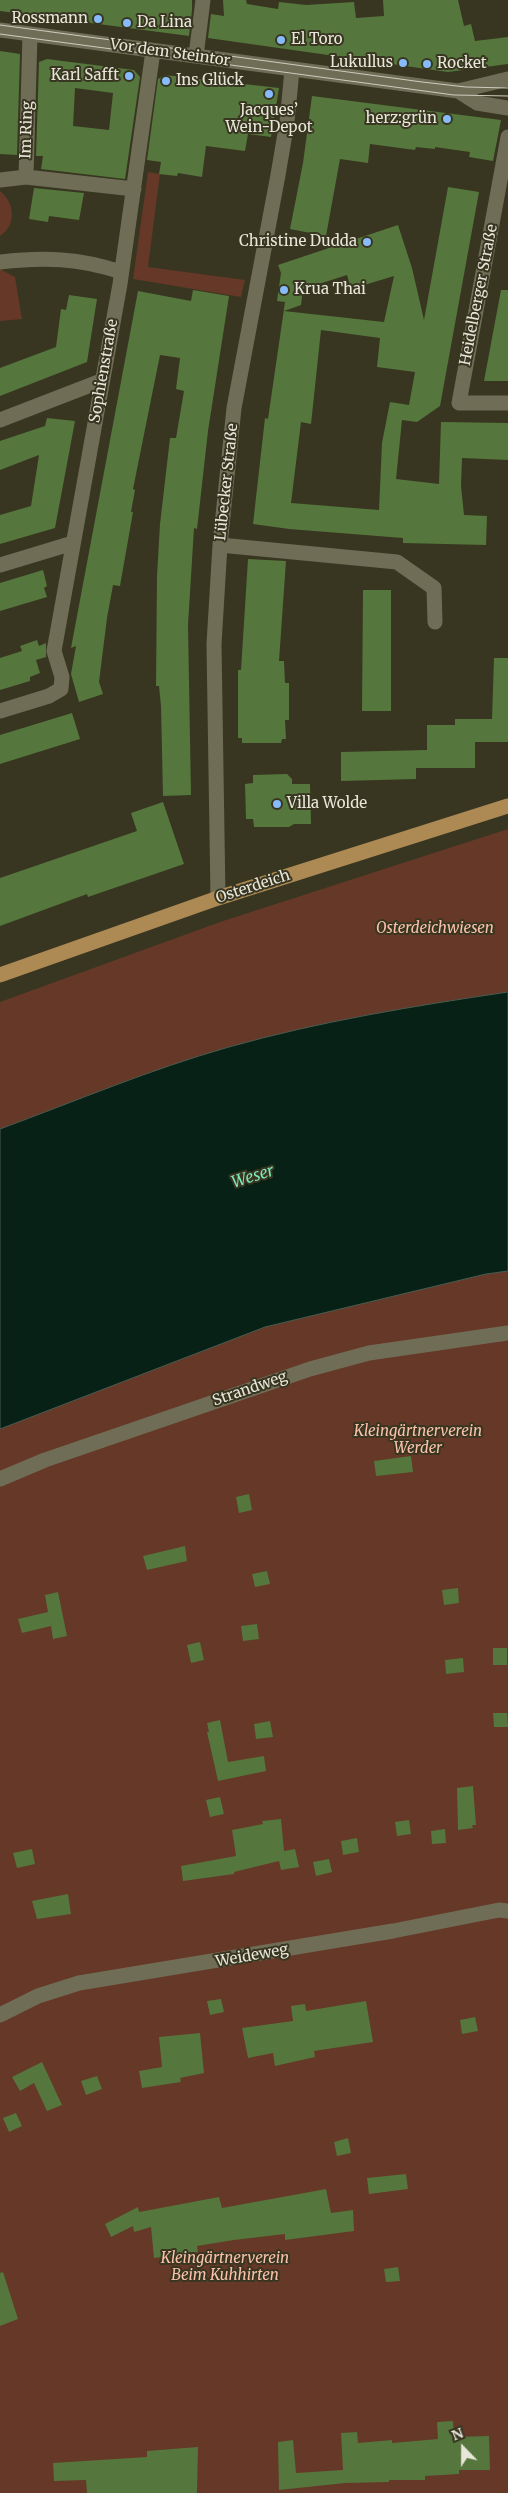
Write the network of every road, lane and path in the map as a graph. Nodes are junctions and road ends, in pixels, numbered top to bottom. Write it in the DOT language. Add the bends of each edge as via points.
graph roads {
  1 [pos="204,0"];
  2 [pos="0,30"];
  3 [pos="30,34"];
  4 [pos="153,50"];
  5 [pos="196,56"];
  6 [pos="292,70"];
  7 [pos="508,80"];
  8 [pos="458,91"];
  9 [pos="508,108"];
  10 [pos="508,137"];
  11 [pos="26,176"];
  12 [pos="0,180"];
  13 [pos="134,189"];
  14 [pos="0,262"];
  15 [pos="121,272"];
  16 [pos="101,381"];
  17 [pos="508,403"];
  18 [pos="0,420"];
  19 [pos="73,543"];
  20 [pos="220,545"];
  21 [pos="0,565"];
  22 [pos="435,622"];
  23 [pos="0,711"];
  24 [pos="508,806"];
  25 [pos="218,898"];
  26 [pos="0,975"];
  27 [pos="508,1333"];
  28 [pos="0,1479"];
  29 [pos="508,1911"];
  30 [pos="0,2015"];
  1 -- 5 [label="street"];
  2 -- 3 [label="street, Vor dem Steintor"];
  3 -- 4 [label="street, Vor dem Steintor"];
  3 -- 11 [label="street, Im Ring"];
  4 -- 5 [label="street, Vor dem Steintor"];
  4 -- 13 [label="street, Sophienstraße"];
  5 -- 6 [label="street, Vor dem Steintor"];
  6 -- 8 [label="street, Vor dem Steintor"];
  6 -- 20 [label="street, Lübecker Straße" via="280,166 234,408"];
  7 -- 8 [label="street, Vor dem Steintor"];
  8 -- 9 [label="street, Vor dem Steintor" via="477,103"];
  10 -- 17 [label="street, Heidelberger Straße" via="458,403"];
  11 -- 12 [label="street"];
  11 -- 13 [label="street, Im Ring"];
  13 -- 15 [label="street, Sophienstraße"];
  14 -- 15 [label="street" via="41,258 93,262"];
  15 -- 16 [label="street, Sophienstraße"];
  16 -- 18 [label="street"];
  16 -- 19 [label="street, Sophienstraße"];
  19 -- 21 [label="street"];
  19 -- 23 [label="street, Sophienstraße" via="54,651 62,677 61,689 49,696"];
  20 -- 22 [label="street" via="397,562 434,588"];
  20 -- 25 [label="street, Lübecker Straße" via="214,644"];
  24 -- 25 [label="main road, Osterdeich"];
  25 -- 26 [label="main road, Osterdeich"];
  27 -- 28 [label="street, Strandweg" via="369,1353 310,1369 45,1460"];
  29 -- 30 [label="street, Weideweg" via="79,1983 38,1996"];
}
